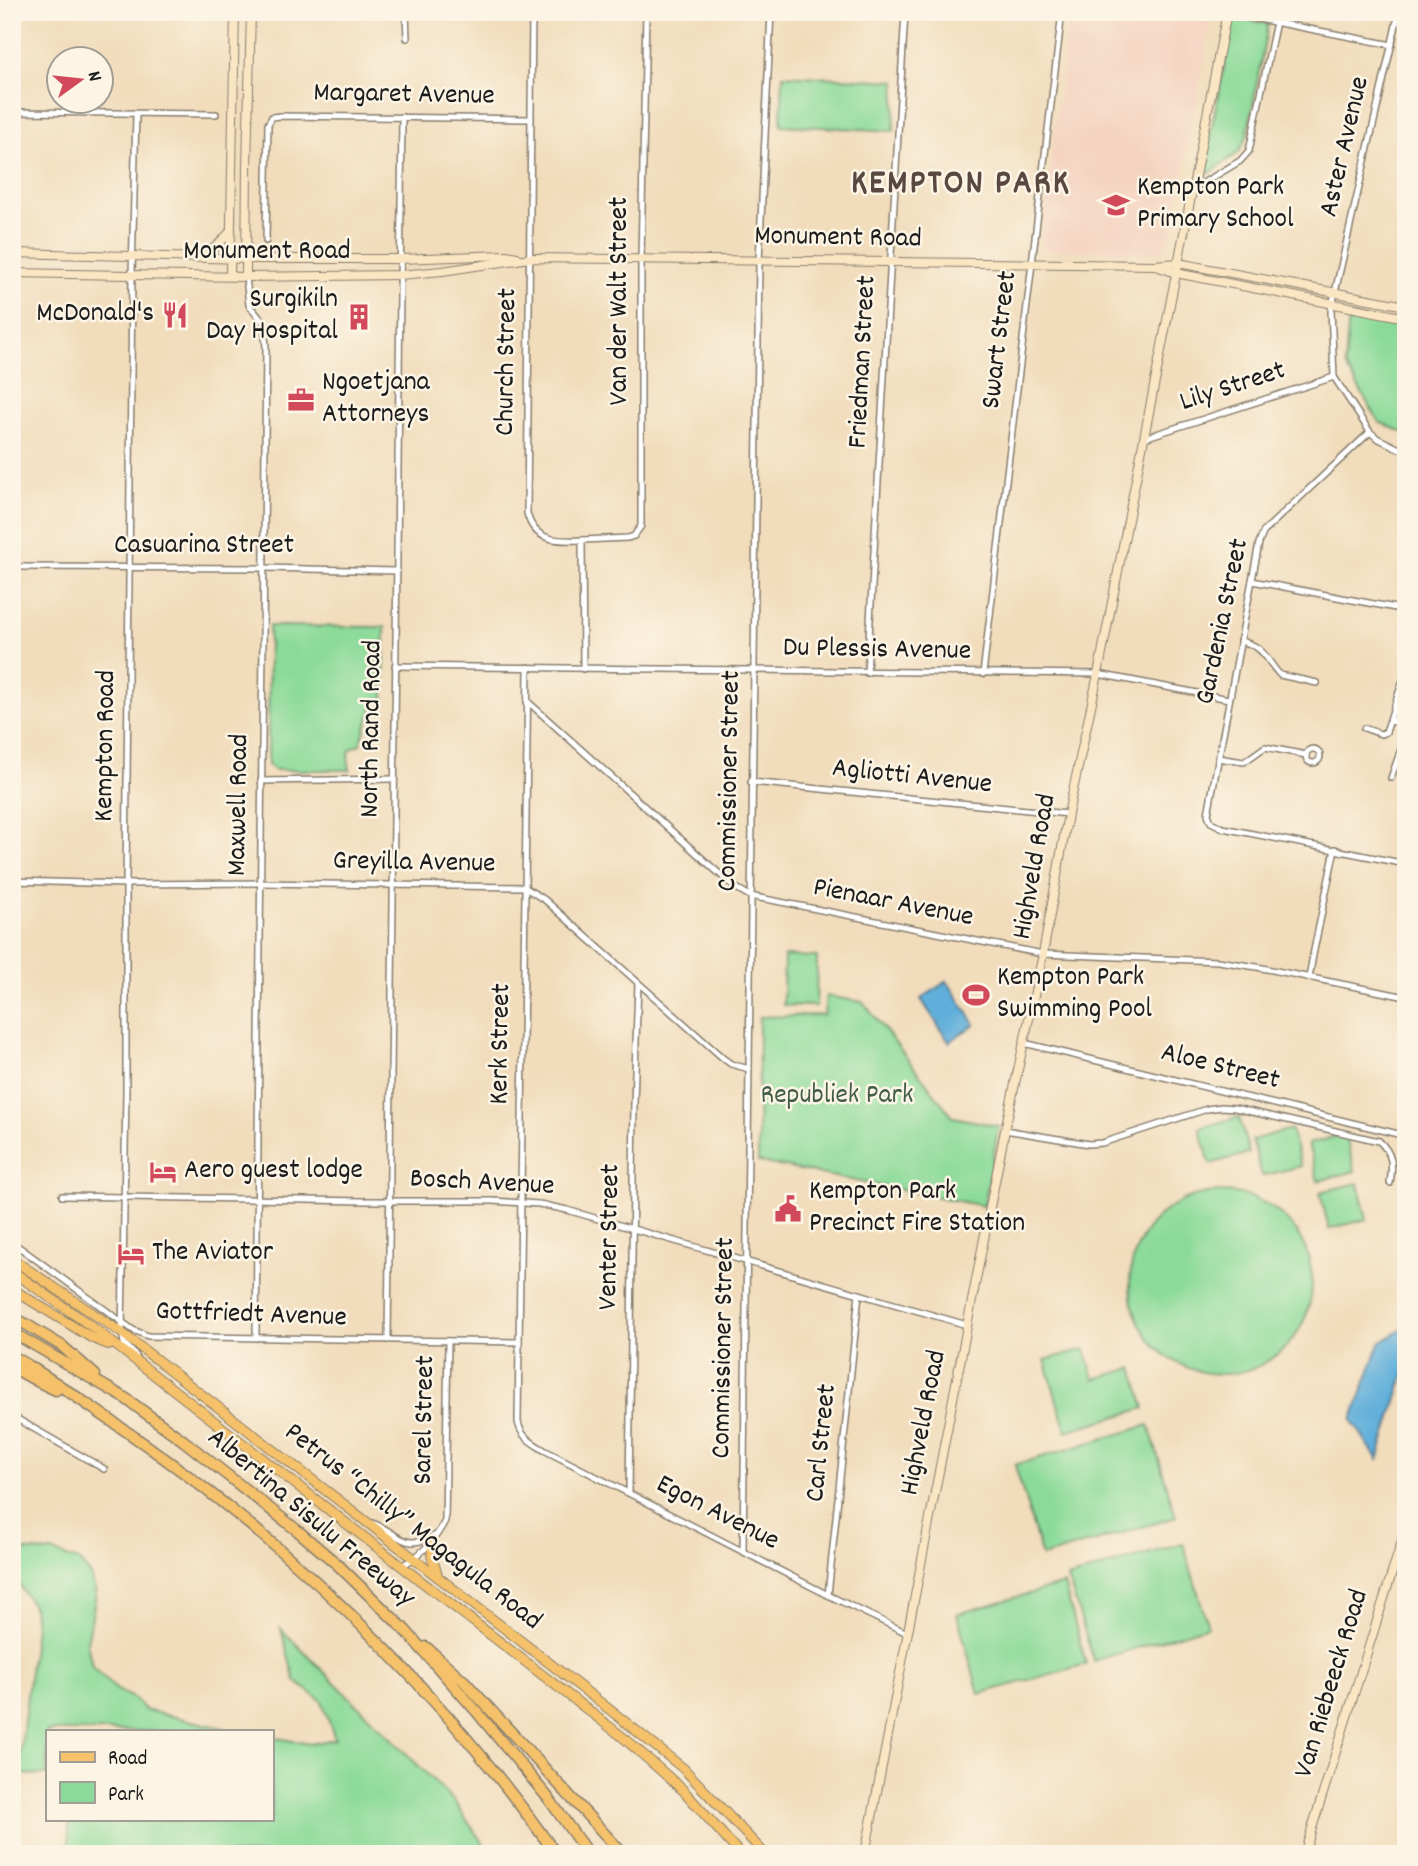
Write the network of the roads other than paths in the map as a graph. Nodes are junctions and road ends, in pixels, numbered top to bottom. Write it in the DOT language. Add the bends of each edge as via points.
graph roads {
  1 [pos="251,12"];
  2 [pos="406,12"];
  3 [pos="533,12"];
  4 [pos="646,12"];
  5 [pos="771,12"];
  6 [pos="905,12"];
  7 [pos="1062,12"];
  8 [pos="1278,12"];
  9 [pos="1399,12"];
  10 [pos="234,13"];
  11 [pos="1227,13"];
  12 [pos="1276,22"];
  13 [pos="407,38"];
  14 [pos="1392,45"];
  15 [pos="12,112"];
  16 [pos="136,114"];
  17 [pos="216,114"];
  18 [pos="402,117"];
  19 [pos="530,119"];
  20 [pos="1193,189"];
  21 [pos="231,231"];
  22 [pos="266,241"];
  23 [pos="12,253"];
  24 [pos="132,256"];
  25 [pos="194,258"];
  26 [pos="520,258"];
  27 [pos="530,258"];
  28 [pos="231,259"];
  29 [pos="246,259"];
  30 [pos="400,259"];
  31 [pos="641,260"];
  32 [pos="759,261"];
  33 [pos="891,262"];
  34 [pos="1178,263"];
  35 [pos="1031,264"];
  36 [pos="1155,265"];
  37 [pos="12,273"];
  38 [pos="1176,273"];
  39 [pos="132,275"];
  40 [pos="400,275"];
  41 [pos="230,276"];
  42 [pos="246,277"];
  43 [pos="1334,292"];
  44 [pos="1332,303"];
  45 [pos="1406,306"];
  46 [pos="1406,318"];
  47 [pos="1334,377"];
  48 [pos="1370,432"];
  49 [pos="1144,438"];
  50 [pos="1406,452"];
  51 [pos="582,540"];
  52 [pos="12,567"];
  53 [pos="130,568"];
  54 [pos="264,568"];
  55 [pos="396,571"];
  56 [pos="1406,579"];
  57 [pos="1252,581"];
  58 [pos="1403,609"];
  59 [pos="1240,641"];
  60 [pos="395,666"];
  61 [pos="528,667"];
  62 [pos="583,669"];
  63 [pos="753,670"];
  64 [pos="1406,671"];
  65 [pos="867,673"];
  66 [pos="983,674"];
  67 [pos="1098,674"];
  68 [pos="1317,683"];
  69 [pos="1229,699"];
  70 [pos="527,701"];
  71 [pos="1391,722"];
  72 [pos="1406,725"];
  73 [pos="1364,728"];
  74 [pos="1406,735"];
  75 [pos="1306,755"];
  76 [pos="1218,758"];
  77 [pos="1391,778"];
  78 [pos="393,779"];
  79 [pos="261,781"];
  80 [pos="751,782"];
  81 [pos="1068,814"];
  82 [pos="1335,849"];
  83 [pos="1406,864"];
  84 [pos="12,881"];
  85 [pos="260,883"];
  86 [pos="126,884"];
  87 [pos="393,885"];
  88 [pos="524,887"];
  89 [pos="750,896"];
  90 [pos="1043,954"];
  91 [pos="1310,978"];
  92 [pos="638,983"];
  93 [pos="1406,997"];
  94 [pos="1024,1043"];
  95 [pos="749,1069"];
  96 [pos="1005,1129"];
  97 [pos="1406,1136"];
  98 [pos="1390,1182"];
  99 [pos="62,1196"];
  100 [pos="124,1196"];
  101 [pos="257,1198"];
  102 [pos="389,1200"];
  103 [pos="521,1202"];
  104 [pos="633,1230"];
  105 [pos="12,1242"];
  106 [pos="12,1259"];
  107 [pos="747,1262"];
  108 [pos="12,1271"];
  109 [pos="12,1289"];
  110 [pos="859,1294"];
  111 [pos="12,1316"];
  112 [pos="122,1322"];
  113 [pos="967,1325"];
  114 [pos="12,1332"];
  115 [pos="122,1333"];
  116 [pos="256,1338"];
  117 [pos="388,1340"];
  118 [pos="448,1340"];
  119 [pos="519,1342"];
  120 [pos="122,1350"];
  121 [pos="12,1356"];
  122 [pos="12,1367"];
  123 [pos="147,1370"];
  124 [pos="69,1392"];
  125 [pos="125,1398"];
  126 [pos="12,1416"];
  127 [pos="518,1422"];
  128 [pos="104,1469"];
  129 [pos="629,1493"];
  130 [pos="367,1522"];
  131 [pos="1406,1528"];
  132 [pos="434,1538"];
  133 [pos="743,1551"];
  134 [pos="415,1559"];
  135 [pos="401,1566"];
  136 [pos="438,1577"];
  137 [pos="828,1595"];
  138 [pos="405,1630"];
  139 [pos="907,1633"];
  140 [pos="555,1854"];
  141 [pos="588,1854"];
  142 [pos="623,1854"];
  143 [pos="740,1854"];
  144 [pos="765,1854"];
  145 [pos="865,1854"];
  146 [pos="1304,1854"];
  1 -- 29 [label="main road"];
  2 -- 13 [label="street"];
  3 -- 19 [label="street, Church Street"];
  4 -- 31 [label="street, Van der Walt Street"];
  5 -- 32 [label="street, Commissioner Street"];
  6 -- 33 [label="street, Friedman Street"];
  7 -- 35 [label="street, Swart Street"];
  8 -- 12 [label="street"];
  9 -- 14 [label="street, Aster Avenue"];
  10 -- 21 [label="main road"];
  11 -- 12 [label="street"];
  11 -- 20 [label="main road, Highveld Road"];
  12 -- 14 [label="street"];
  12 -- 20 [label="street" via="1249,151"];
  14 -- 43 [label="street, Aster Avenue"];
  15 -- 16 [label="street"];
  16 -- 17 [label="street"];
  16 -- 24 [label="street, Kempton Road"];
  18 -- 19 [label="street, Margaret Avenue"];
  18 -- 22 [label="street, Margaret Avenue" via="278,116 270,120"];
  18 -- 30 [label="street, North Rand Road"];
  19 -- 27 [label="street, Church Street"];
  20 -- 34 [label="main road, Highveld Road"];
  21 -- 25 [label="main road" via="216,247"];
  21 -- 28 [label="main road"];
  23 -- 24 [label="main road, Monument Road"];
  24 -- 25 [label="main road, Monument Road"];
  24 -- 39 [label="street, Kempton Road"];
  25 -- 28 [label="main road, Monument Road"];
  26 -- 27 [label="main road, Monument Road"];
  26 -- 30 [label="main road, Monument Road"];
  26 -- 40 [label="main road, Monument Road"];
  27 -- 31 [label="main road, Monument Road"];
  27 -- 51 [label="street, Church Street" via="527,513 537,533 547,538"];
  28 -- 29 [label="main road, Monument Road"];
  28 -- 41 [label="main road"];
  29 -- 30 [label="main road, Monument Road"];
  29 -- 42 [label="main road"];
  30 -- 40 [label="street, North Rand Road"];
  31 -- 32 [label="main road, Monument Road"];
  31 -- 51 [label="street, Van der Walt Street" via="641,526 628,538"];
  32 -- 33 [label="main road, Monument Road"];
  32 -- 63 [label="street, Commissioner Street"];
  33 -- 35 [label="main road, Monument Road"];
  33 -- 65 [label="street, Friedman Street"];
  34 -- 36 [label="main road, Monument Road"];
  34 -- 38 [label="main road, Highveld Road"];
  34 -- 43 [label="main road, Monument Road"];
  35 -- 36 [label="main road, Monument Road"];
  35 -- 66 [label="street, Swart Street"];
  36 -- 38 [label="main road, Monument Road"];
  37 -- 39 [label="main road, Monument Road"];
  38 -- 44 [label="main road, Monument Road"];
  38 -- 49 [label="main road, Highveld Road"];
  39 -- 41 [label="main road, Monument Road"];
  39 -- 53 [label="street, Kempton Road"];
  40 -- 42 [label="main road, Monument Road"];
  40 -- 55 [label="street, North Rand Road"];
  41 -- 42 [label="main road, Monument Road"];
  42 -- 54 [label="street, Maxwell Road" via="249,305 264,323 266,347"];
  43 -- 44 [label="street, Aster Avenue"];
  43 -- 45 [label="main road, Monument Road"];
  44 -- 46 [label="main road, Monument Road"];
  44 -- 47 [label="street, Aster Avenue"];
  47 -- 48 [label="street"];
  47 -- 49 [label="street, Lily Street"];
  48 -- 50 [label="street"];
  48 -- 57 [label="street, Gardenia Street" via="1264,531"];
  49 -- 67 [label="main road, Highveld Road"];
  51 -- 62 [label="street"];
  52 -- 53 [label="street, Casuarina Street"];
  53 -- 54 [label="street, Casuarina Street"];
  53 -- 86 [label="street, Kempton Road"];
  54 -- 55 [label="street, Casuarina Street"];
  54 -- 79 [label="street, Maxwell Road"];
  55 -- 60 [label="street, North Rand Road"];
  56 -- 58 [label="street"];
  57 -- 58 [label="street"];
  57 -- 59 [label="street, Gardenia Street"];
  59 -- 68 [label="street" via="1259,648 1280,675"];
  59 -- 69 [label="street, Gardenia Street"];
  60 -- 61 [label="street, Du Plessis Avenue"];
  60 -- 78 [label="street, North Rand Road"];
  61 -- 62 [label="street, Du Plessis Avenue"];
  61 -- 70 [label="street, Kerk Street"];
  62 -- 63 [label="street, Du Plessis Avenue"];
  63 -- 65 [label="street, Du Plessis Avenue"];
  63 -- 80 [label="street, Commissioner Street"];
  64 -- 71 [label="street"];
  65 -- 66 [label="street, Du Plessis Avenue"];
  66 -- 67 [label="street, Du Plessis Avenue"];
  67 -- 69 [label="street, Du Plessis Avenue"];
  67 -- 81 [label="main road, Highveld Road"];
  69 -- 76 [label="street, Gardenia Street"];
  70 -- 88 [label="street, Kerk Street"];
  70 -- 89 [label="street, Pienaar Avenue"];
  71 -- 72 [label="street"];
  71 -- 73 [label="street" via="1384,733"];
  74 -- 77 [label="street"];
  75 -- 76 [label="street" via="1265,747 1244,762"];
  76 -- 82 [label="street, Gardenia Street" via="1208,809 1211,822"];
  78 -- 79 [label="street"];
  78 -- 87 [label="street, North Rand Road"];
  79 -- 85 [label="street, Maxwell Road"];
  80 -- 81 [label="street, Agliotti Avenue"];
  80 -- 89 [label="street, Commissioner Street"];
  81 -- 90 [label="main road, Highveld Road"];
  82 -- 83 [label="street"];
  82 -- 91 [label="street"];
  84 -- 86 [label="street, Greyilla Avenue"];
  85 -- 86 [label="street, Greyilla Avenue"];
  85 -- 87 [label="street, Greyilla Avenue"];
  85 -- 101 [label="street, Maxwell Road"];
  86 -- 100 [label="street, Kempton Road"];
  87 -- 88 [label="street, Greyilla Avenue"];
  87 -- 102 [label="street, North Rand Road"];
  88 -- 92 [label="street, Greyilla Avenue" via="545,900"];
  88 -- 103 [label="street, Kerk Street"];
  89 -- 90 [label="street, Pienaar Avenue"];
  89 -- 95 [label="street, Commissioner Street"];
  90 -- 91 [label="street, Pienaar Avenue" via="1218,961"];
  90 -- 94 [label="main road, Highveld Road"];
  91 -- 93 [label="street, Pienaar Avenue"];
  92 -- 95 [label="street, Greyilla Avenue" via="724,1059"];
  92 -- 104 [label="street, Venter Street"];
  94 -- 96 [label="main road, Highveld Road"];
  94 -- 97 [label="street, Aloe Street"];
  95 -- 107 [label="street, Commissioner Street"];
  96 -- 98 [label="street" via="1102,1143 1207,1109 1235,1108 1379,1141 1392,1157"];
  96 -- 113 [label="main road, Highveld Road"];
  99 -- 100 [label="street, Bosch Avenue"];
  100 -- 101 [label="street, Bosch Avenue"];
  100 -- 112 [label="street, Kempton Road"];
  101 -- 102 [label="street, Bosch Avenue"];
  101 -- 116 [label="street, Maxwell Road"];
  102 -- 103 [label="street, Bosch Avenue"];
  102 -- 117 [label="street, North Rand Road"];
  103 -- 104 [label="street, Bosch Avenue" via="549,1205"];
  103 -- 119 [label="street, Kerk Street"];
  104 -- 107 [label="street, Bosch Avenue"];
  104 -- 129 [label="street, Venter Street"];
  105 -- 112 [label="street, Gottfriedt Avenue"];
  106 -- 115 [label="main road, Petrus “Chilly” Magagula Road"];
  107 -- 110 [label="street, Bosch Avenue"];
  107 -- 133 [label="street, Commissioner Street"];
  108 -- 120 [label="main road, Petrus “Chilly” Magagula Road"];
  109 -- 120 [label="main road" via="92,1338"];
  110 -- 113 [label="street, Bosch Avenue"];
  110 -- 137 [label="street, Carl Street"];
  111 -- 125 [label="highway" via="62,1346"];
  112 -- 115 [label="street, Kempton Road"];
  112 -- 116 [label="street, Gottfriedt Avenue" via="148,1336"];
  113 -- 139 [label="main road, Highveld Road"];
  114 -- 125 [label="highway, Albertina Sisulu Freeway"];
  115 -- 123 [label="street" via="124,1343"];
  115 -- 130 [label="main road, Petrus “Chilly” Magagula Road"];
  116 -- 117 [label="street, Gottfriedt Avenue"];
  117 -- 118 [label="street, Gottfriedt Avenue"];
  118 -- 119 [label="street, Gottfriedt Avenue"];
  118 -- 132 [label="street, Sarel Street" via="446,1510"];
  119 -- 127 [label="street, Kerk Street"];
  120 -- 123 [label="main road, Petrus “Chilly” Magagula Road"];
  121 -- 124 [label="highway, Albertina Sisulu Freeway"];
  122 -- 124 [label="highway" via="47,1387"];
  123 -- 135 [label="main road, Petrus “Chilly” Magagula Road"];
  124 -- 140 [label="highway, Albertina Sisulu Freeway" via="235,1511 349,1613 494,1771"];
  125 -- 138 [label="highway, Albertina Sisulu Freeway" via="338,1564"];
  126 -- 128 [label="street"];
  127 -- 129 [label="street, Egon Avenue" via="529,1441"];
  129 -- 133 [label="street, Egon Avenue"];
  130 -- 132 [label="street" via="405,1541"];
  130 -- 134 [label="main road, Petrus “Chilly” Magagula Road"];
  131 -- 146 [label="main road, Van Riebeeck Road"];
  132 -- 134 [label="street, Sarel Street"];
  132 -- 136 [label="main road" via="432,1557"];
  133 -- 137 [label="street, Egon Avenue"];
  134 -- 135 [label="street, Sarel Street"];
  134 -- 136 [label="main road, Petrus “Chilly” Magagula Road"];
  135 -- 143 [label="main road, Petrus “Chilly” Magagula Road" via="654,1763"];
  136 -- 144 [label="main road, Petrus “Chilly” Magagula Road" via="667,1755"];
  137 -- 139 [label="street, Egon Avenue"];
  138 -- 141 [label="highway, Albertina Sisulu Freeway" via="549,1799"];
  138 -- 142 [label="highway" via="464,1681"];
  139 -- 145 [label="main road, Highveld Road"];
}
